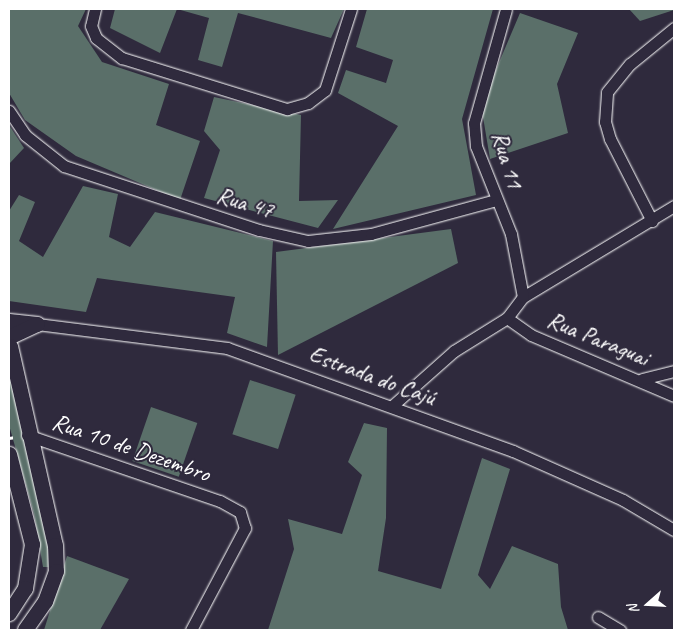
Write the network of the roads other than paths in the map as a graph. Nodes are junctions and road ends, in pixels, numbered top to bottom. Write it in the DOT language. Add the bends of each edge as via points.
graph roads {
  1 [pos="95,9"];
  2 [pos="351,9"];
  3 [pos="506,9"];
  4 [pos="674,28"];
  5 [pos="9,111"];
  6 [pos="496,200"];
  7 [pos="674,206"];
  8 [pos="652,221"];
  9 [pos="523,297"];
  10 [pos="507,318"];
  11 [pos="37,324"];
  12 [pos="10,335"];
  13 [pos="674,371"];
  14 [pos="642,379"];
  15 [pos="674,396"];
  16 [pos="392,406"];
  17 [pos="27,435"];
  18 [pos="9,454"];
  19 [pos="674,530"];
  20 [pos="9,612"];
  21 [pos="598,616"];
  22 [pos="24,630"];
  23 [pos="191,630"];
  24 [pos="620,630"];
  1 -- 2 [label="street" via="91,26 96,38 122,58 287,109 308,103 325,90"];
  3 -- 6 [label="street, Rua 11" via="474,123 476,146"];
  4 -- 8 [label="street" via="630,64 606,92 605,122 610,139"];
  5 -- 6 [label="street, Rua 47" via="25,136 64,166 258,230 308,241 371,234"];
  6 -- 9 [label="street, Rua 11" via="511,234"];
  7 -- 8 [label="street"];
  8 -- 9 [label="street"];
  9 -- 10 [label="street"];
  10 -- 14 [label="street, Rua Paraguai" via="531,335"];
  10 -- 16 [label="street" via="454,351"];
  11 -- 12 [label="main road, Estrada do Cajú"];
  11 -- 16 [label="street, Estrada do Cajú" via="228,348"];
  12 -- 17 [label="main road"];
  13 -- 14 [label="street"];
  14 -- 15 [label="street, Rua Paraguai"];
  16 -- 19 [label="street, Estrada do Cajú" via="513,451 623,500"];
  17 -- 22 [label="main road" via="51,521 56,571 45,601"];
  17 -- 23 [label="street, Rua 10 de Dezembro" via="220,501 240,512 244,528"];
  18 -- 20 [label="main road" via="32,544 25,588"];
  21 -- 24 [label="street"];
}
